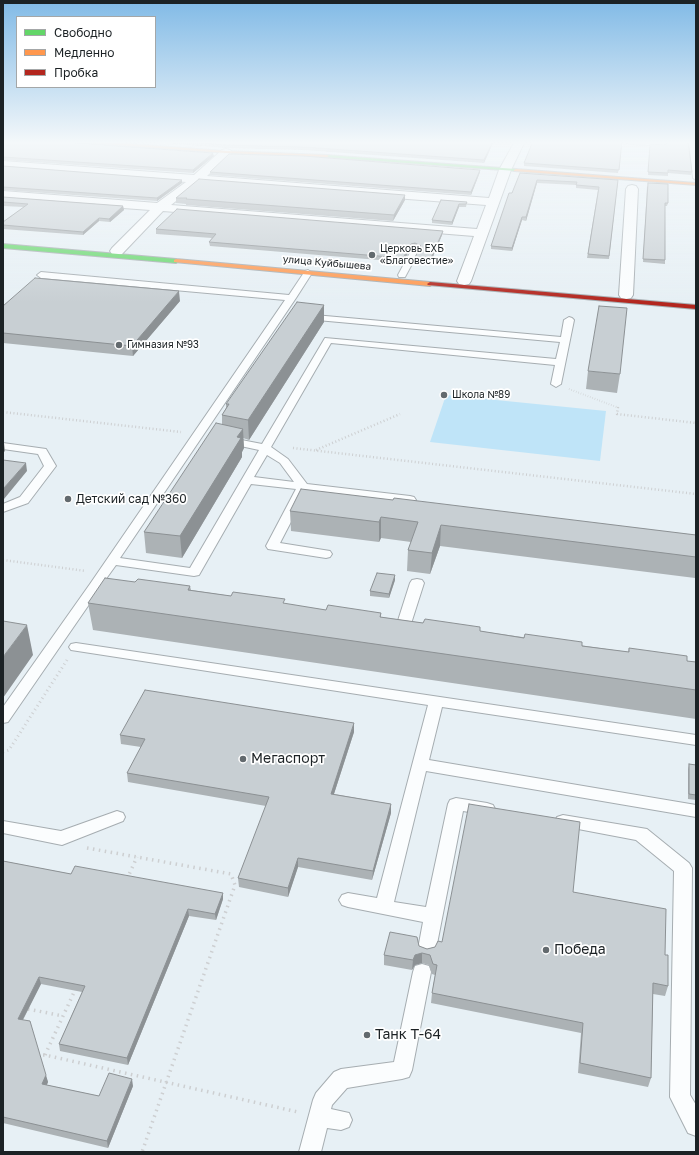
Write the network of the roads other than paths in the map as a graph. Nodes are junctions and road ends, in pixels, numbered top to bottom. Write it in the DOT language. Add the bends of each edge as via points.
graph roads {
  1 [pos="3,195"];
  2 [pos="176,195"];
  3 [pos="406,195"];
  4 [pos="496,195"];
  5 [pos="632,195"];
  6 [pos="493,202"];
  7 [pos="160,207"];
  8 [pos="482,233"];
  9 [pos="3,241"];
  10 [pos="3,246"];
  11 [pos="415,250"];
  12 [pos="115,253"];
  13 [pos="310,270"];
  14 [pos="41,275"];
  15 [pos="402,275"];
  16 [pos="462,283"];
  17 [pos="292,298"];
  18 [pos="625,298"];
  19 [pos="696,301"];
  20 [pos="696,307"];
  21 [pos="288,314"];
  22 [pos="569,320"];
  23 [pos="334,330"];
  24 [pos="564,340"];
  25 [pos="559,362"];
  26 [pos="556,384"];
  27 [pos="199,434"];
  28 [pos="3,446"];
  29 [pos="266,446"];
  30 [pos="247,480"];
  31 [pos="303,487"];
  32 [pos="421,501"];
  33 [pos="3,508"];
  34 [pos="326,554"];
  35 [pos="112,561"];
  36 [pos="417,583"];
  37 [pos="95,586"];
  38 [pos="129,591"];
  39 [pos="387,628"];
  40 [pos="402,630"];
  41 [pos="418,632"];
  42 [pos="76,647"];
  43 [pos="436,701"];
  44 [pos="3,718"];
  45 [pos="696,740"];
  46 [pos="419,764"];
  47 [pos="502,811"];
  48 [pos="696,811"];
  49 [pos="117,817"];
  50 [pos="549,819"];
  51 [pos="3,827"];
  52 [pos="348,900"];
  53 [pos="384,907"];
  54 [pos="433,916"];
  55 [pos="427,949"];
  56 [pos="422,972"];
  57 [pos="319,1117"];
  58 [pos="341,1120"];
  59 [pos="696,1126"];
  60 [pos="310,1152"];
  1 -- 7 [label="street"];
  2 -- 7 [label="street"];
  3 -- 6 [label="street"];
  4 -- 6 [label="street"];
  5 -- 18 [label="street"];
  6 -- 8 [label="street"];
  7 -- 8 [label="street"];
  7 -- 12 [label="street"];
  8 -- 16 [label="street"];
  9 -- 12 [label="main road, улица Куйбышева"];
  10 -- 12 [label="main road, улица Куйбышева"];
  11 -- 15 [label="lane"];
  12 -- 13 [label="main road, улица Куйбышева"];
  13 -- 15 [label="main road, улица Куйбышева"];
  13 -- 16 [label="main road, улица Куйбышева"];
  13 -- 17 [label="lane"];
  14 -- 17 [label="lane"];
  15 -- 16 [label="main road, улица Куйбышева"];
  16 -- 18 [label="main road, улица Куйбышева"];
  17 -- 21 [label="lane"];
  18 -- 19 [label="main road, улица Куйбышева"];
  18 -- 20 [label="main road, улица Куйбышева"];
  21 -- 23 [label="lane"];
  21 -- 27 [label="lane"];
  22 -- 24 [label="lane"];
  23 -- 24 [label="lane"];
  23 -- 25 [label="lane"];
  23 -- 29 [label="lane"];
  24 -- 25 [label="lane"];
  25 -- 26 [label="lane"];
  27 -- 29 [label="lane"];
  27 -- 35 [label="lane"];
  28 -- 33 [label="lane" via="42,451 50,466 24,500"];
  29 -- 30 [label="lane"];
  29 -- 31 [label="lane" via="284,461"];
  30 -- 31 [label="lane"];
  30 -- 35 [label="lane" via="194,572"];
  31 -- 32 [label="lane"];
  31 -- 34 [label="lane" via="272,546"];
  35 -- 37 [label="lane"];
  36 -- 40 [label="lane"];
  37 -- 38 [label="lane"];
  37 -- 44 [label="lane"];
  39 -- 40 [label="lane"];
  40 -- 41 [label="lane"];
  42 -- 43 [label="lane"];
  43 -- 45 [label="lane"];
  43 -- 46 [label="lane"];
  46 -- 48 [label="lane"];
  46 -- 53 [label="lane"];
  47 -- 54 [label="lane" via="456,804"];
  49 -- 51 [label="lane" via="62,838"];
  50 -- 59 [label="lane" via="641,834 682,868 680,1097"];
  52 -- 53 [label="lane"];
  53 -- 54 [label="lane"];
  54 -- 55 [label="lane"];
  56 -- 57 [label="lane" via="402,1070 342,1078 323,1100"];
  57 -- 58 [label="lane"];
  57 -- 60 [label="lane"];
}
